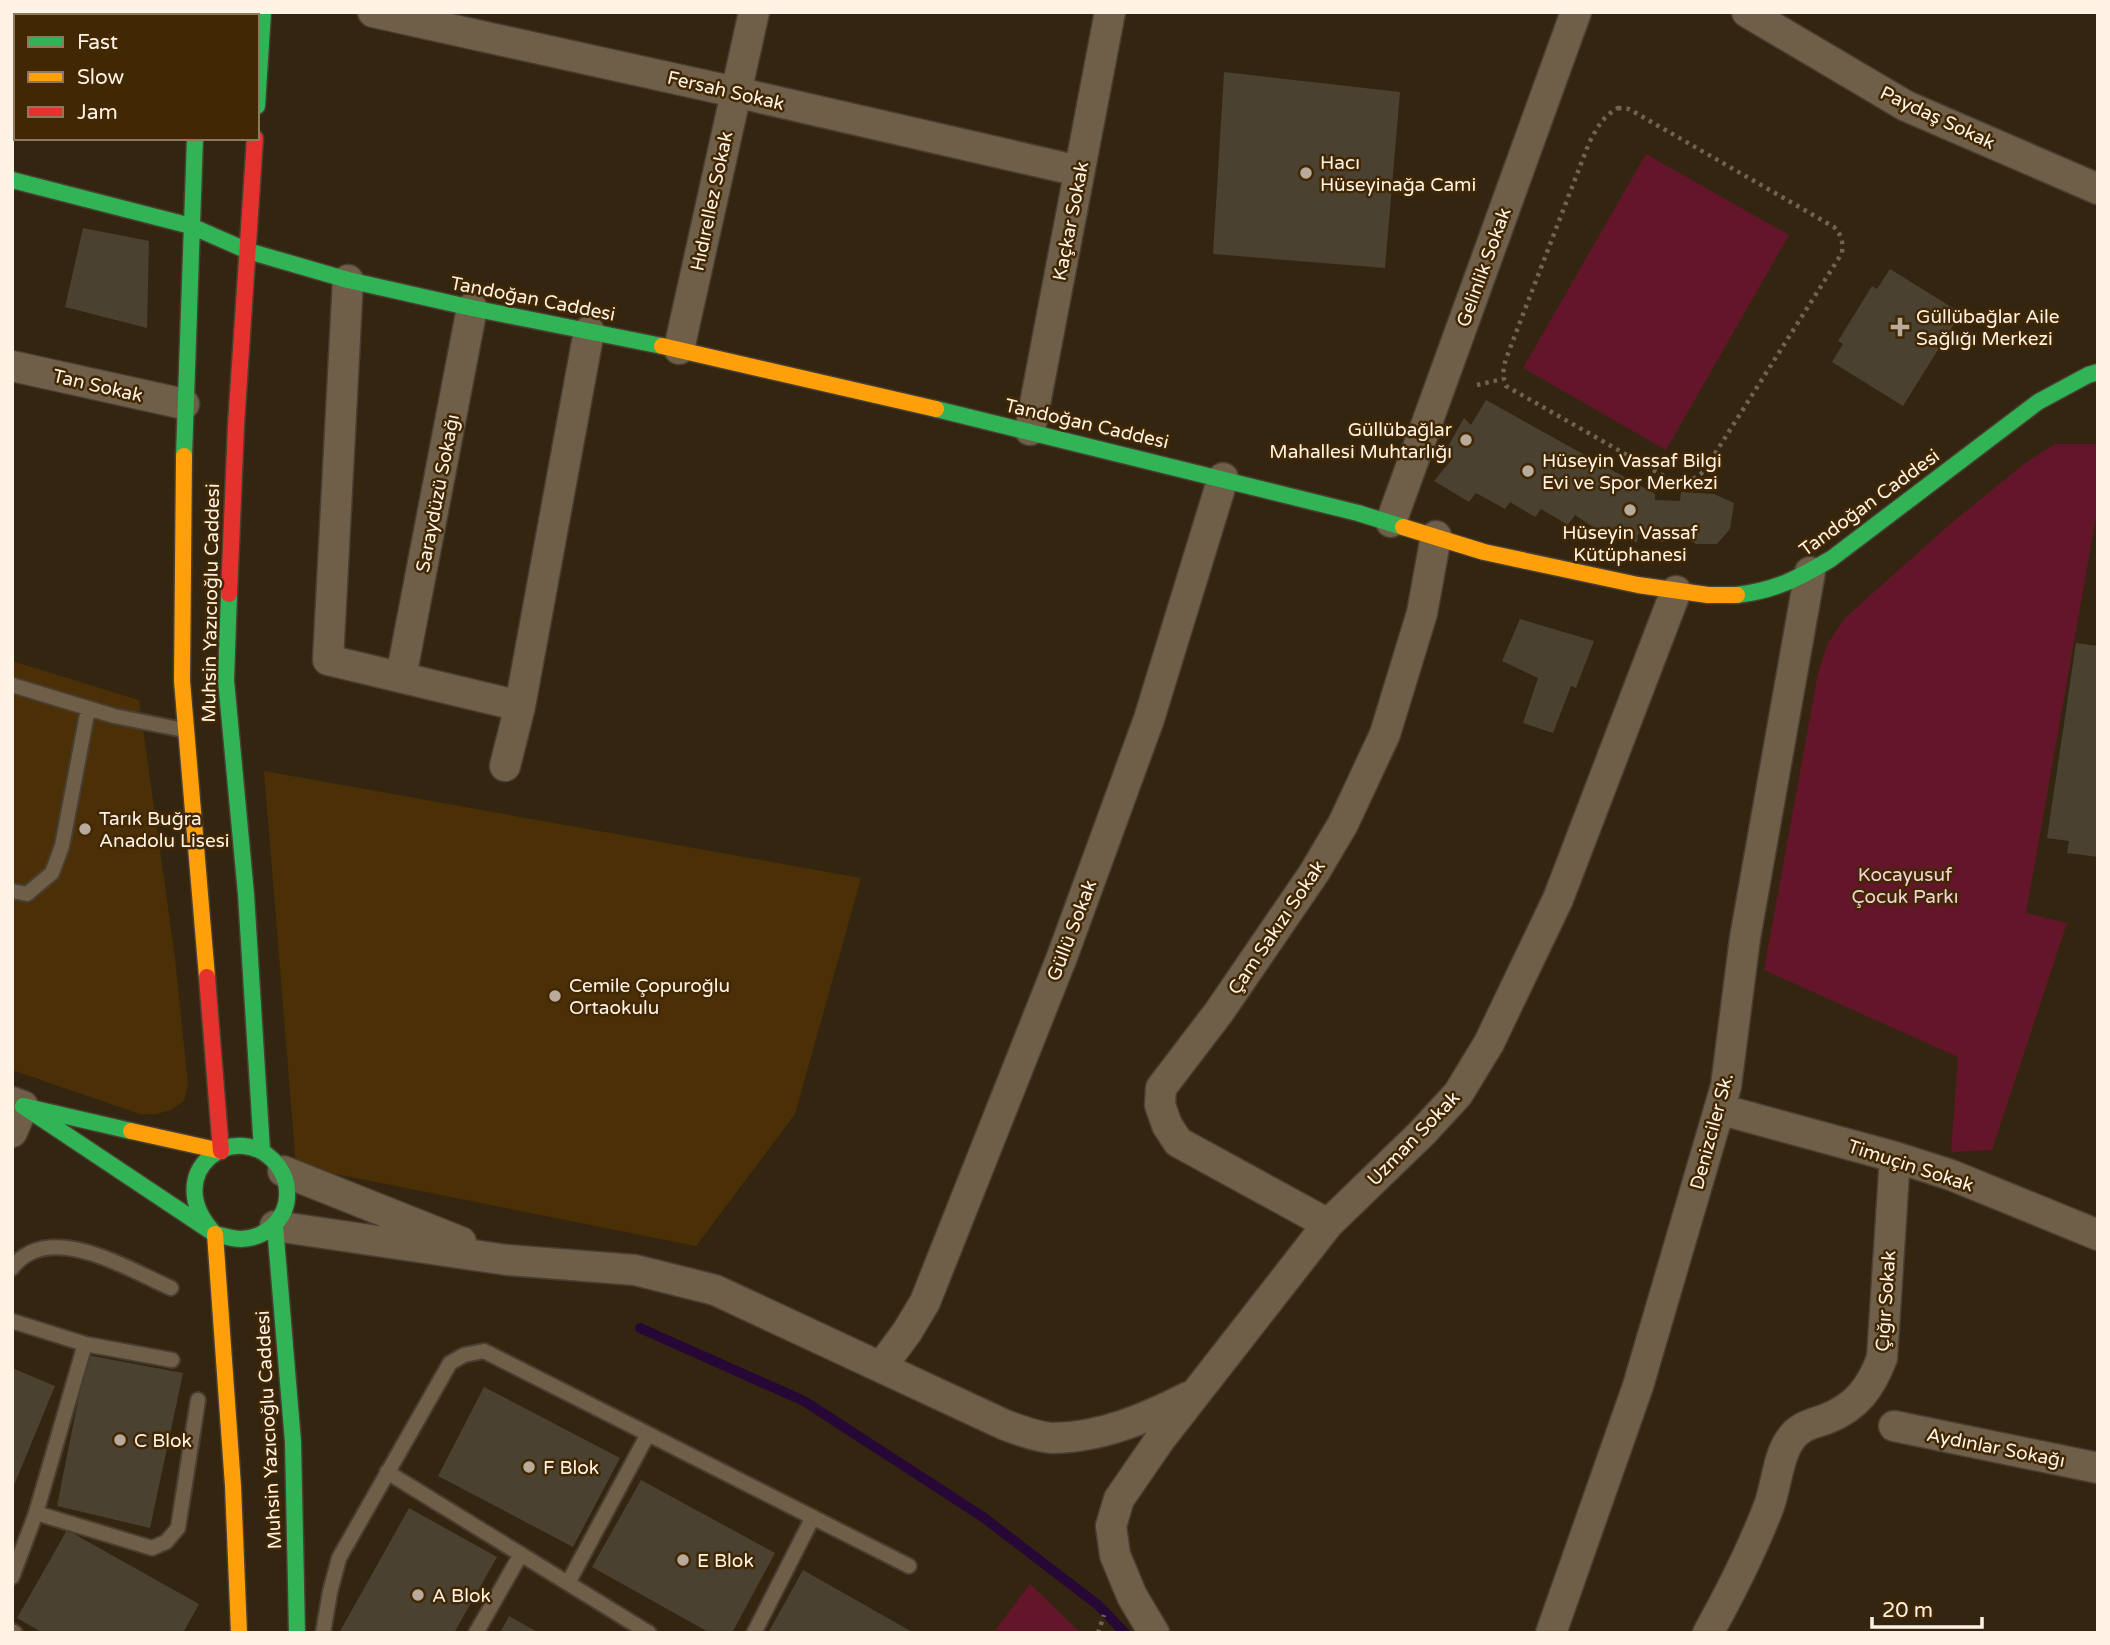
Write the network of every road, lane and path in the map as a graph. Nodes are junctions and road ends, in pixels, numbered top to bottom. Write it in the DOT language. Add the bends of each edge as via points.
graph roads {
  1 [pos="263,12"];
  2 [pos="373,12"];
  3 [pos="754,12"];
  4 [pos="1111,12"];
  5 [pos="1576,12"];
  6 [pos="1747,12"];
  7 [pos="259,75"];
  8 [pos="735,92"];
  9 [pos="195,140"];
  10 [pos="255,140"];
  11 [pos="1079,171"];
  12 [pos="12,180"];
  13 [pos="2098,189"];
  14 [pos="191,226"];
  15 [pos="248,251"];
  16 [pos="1842,253"];
  17 [pos="348,280"];
  18 [pos="472,308"];
  19 [pos="589,331"];
  20 [pos="679,349"];
  21 [pos="12,366"];
  22 [pos="2098,372"];
  23 [pos="184,404"];
  24 [pos="1030,430"];
  25 [pos="1223,478"];
  26 [pos="1391,522"];
  27 [pos="1436,536"];
  28 [pos="1810,572"];
  29 [pos="1676,591"];
  30 [pos="401,677"];
  31 [pos="12,685"];
  32 [pos="520,706"];
  33 [pos="88,709"];
  34 [pos="186,730"];
  35 [pos="505,766"];
  36 [pos="12,891"];
  37 [pos="1719,1109"];
  38 [pos="16,1113"];
  39 [pos="221,1150"];
  40 [pos="1895,1157"];
  41 [pos="272,1161"];
  42 [pos="1328,1224"];
  43 [pos="275,1226"];
  44 [pos="215,1234"];
  45 [pos="2098,1235"];
  46 [pos="507,1260"];
  47 [pos="12,1268"];
  48 [pos="171,1288"];
  49 [pos="12,1321"];
  50 [pos="85,1344"];
  51 [pos="172,1360"];
  52 [pos="881,1367"];
  53 [pos="1195,1394"];
  54 [pos="198,1400"];
  55 [pos="1894,1426"];
  56 [pos="648,1434"];
  57 [pos="2098,1468"];
  58 [pos="387,1472"];
  59 [pos="36,1513"];
  60 [pos="813,1517"];
  61 [pos="521,1554"];
  62 [pos="16,1560"];
  63 [pos="908,1566"];
  64 [pos="12,1577"];
  65 [pos="568,1583"];
  66 [pos="239,1633"];
  67 [pos="296,1633"];
  68 [pos="323,1633"];
  69 [pos="476,1633"];
  70 [pos="649,1633"];
  71 [pos="754,1633"];
  72 [pos="1154,1633"];
  73 [pos="1551,1633"];
  74 [pos="1708,1633"];
  1 -- 7 [label="street"];
  2 -- 8 [label="street, Fersah Sokak"];
  3 -- 8 [label="street, Hıdırellez Sokak"];
  4 -- 11 [label="street, Kaçkar Sokak"];
  5 -- 26 [label="street, Gelinlik Sokak"];
  6 -- 13 [label="street, Paydaş Sokak" via="1906,106"];
  8 -- 11 [label="street, Fersah Sokak"];
  8 -- 20 [label="street, Hıdırellez Sokak"];
  9 -- 14 [label="street, Muhsin Yazıcıoğlu Caddesi"];
  10 -- 15 [label="street, Muhsin Yazıcıoğlu Caddesi"];
  11 -- 24 [label="street, Kaçkar Sokak"];
  12 -- 14 [label="street, Tandoğan Caddesi"];
  14 -- 15 [label="street, Tandoğan Caddesi"];
  14 -- 23 [label="street, Muhsin Yazıcıoğlu Caddesi"];
  15 -- 17 [label="street, Tandoğan Caddesi"];
  15 -- 41 [label="street, Muhsin Yazıcıoğlu Caddesi" via="226,680"];
  16 -- 16 [label="path" via="1704,471 1692,480 1669,479 1506,386 1503,368 1507,356 1590,144 1599,123 1618,108 1629,109 1834,227 1840,233"];
  17 -- 18 [label="street, Tandoğan Caddesi"];
  17 -- 30 [label="street" via="327,660"];
  18 -- 19 [label="street, Tandoğan Caddesi"];
  18 -- 30 [label="street, Saraydüzü Sokağı"];
  19 -- 20 [label="street, Tandoğan Caddesi"];
  19 -- 32 [label="street"];
  20 -- 24 [label="street, Tandoğan Caddesi"];
  21 -- 23 [label="street, Tan Sokak"];
  22 -- 28 [label="street, Tandoğan Caddesi" via="2038,402"];
  23 -- 34 [label="street, Muhsin Yazıcıoğlu Caddesi" via="182,681"];
  24 -- 25 [label="street, Tandoğan Caddesi"];
  25 -- 26 [label="street, Tandoğan Caddesi"];
  25 -- 52 [label="street, Güllü Sokak" via="1149,719 1062,957 925,1301"];
  26 -- 27 [label="street, Tandoğan Caddesi"];
  27 -- 29 [label="street, Tandoğan Caddesi" via="1484,552"];
  27 -- 42 [label="street, Çam Sakızı Sokak" via="1422,613 1397,698 1343,824 1219,1012 1161,1088 1160,1105 1178,1142"];
  28 -- 29 [label="street, Tandoğan Caddesi" via="1766,591 1735,595"];
  28 -- 37 [label="street, Denizciler Sk."];
  29 -- 42 [label="street, Uzman Sokak" via="1558,899 1489,1043 1458,1094"];
  30 -- 32 [label="street"];
  31 -- 33 [label="lane"];
  32 -- 35 [label="street"];
  33 -- 34 [label="lane"];
  33 -- 36 [label="lane" via="52,873 27,894"];
  34 -- 39 [label="street, Muhsin Yazıcıoğlu Caddesi"];
  37 -- 40 [label="street, Timuçin Sokak"];
  37 -- 73 [label="street, Denizciler Sk." via="1638,1386"];
  38 -- 39 [label="street"];
  38 -- 44 [label="street"];
  39 -- 41 [label="street" via="248,1147"];
  39 -- 44 [label="street" via="199,1170 194,1184 197,1212"];
  40 -- 45 [label="street, Timuçin Sokak"];
  40 -- 74 [label="street, Çığır Sokak" via="1882,1357 1875,1377 1856,1402 1804,1426 1789,1440 1769,1505"];
  41 -- 43 [label="street" via="287,1185 283,1214"];
  41 -- 46 [label="street"];
  42 -- 53 [label="street, Uzman Sokak"];
  43 -- 44 [label="street" via="247,1241"];
  43 -- 46 [label="street"];
  43 -- 67 [label="street, Muhsin Yazıcıoğlu Caddesi" via="293,1442"];
  44 -- 66 [label="street, Muhsin Yazıcıoğlu Caddesi"];
  46 -- 52 [label="street" via="635,1270 715,1290"];
  47 -- 48 [label="lane" via="34,1250 69,1247"];
  49 -- 50 [label="lane"];
  50 -- 51 [label="lane"];
  50 -- 59 [label="lane"];
  52 -- 53 [label="street" via="1004,1425 1051,1438 1125,1424"];
  53 -- 72 [label="street, Uzman Sokak" via="1119,1499 1111,1526 1120,1568"];
  54 -- 59 [label="lane" via="178,1528 166,1542 152,1548"];
  55 -- 57 [label="street, Aydınlar Sokağı"];
  56 -- 58 [label="lane" via="484,1351 474,1352 450,1363"];
  56 -- 60 [label="lane"];
  56 -- 65 [label="lane"];
  58 -- 61 [label="lane"];
  58 -- 68 [label="lane" via="339,1558"];
  59 -- 62 [label="lane"];
  60 -- 63 [label="lane"];
  60 -- 71 [label="lane"];
  61 -- 65 [label="lane"];
  61 -- 69 [label="lane"];
  62 -- 64 [label="lane"];
  65 -- 70 [label="lane"];
}
